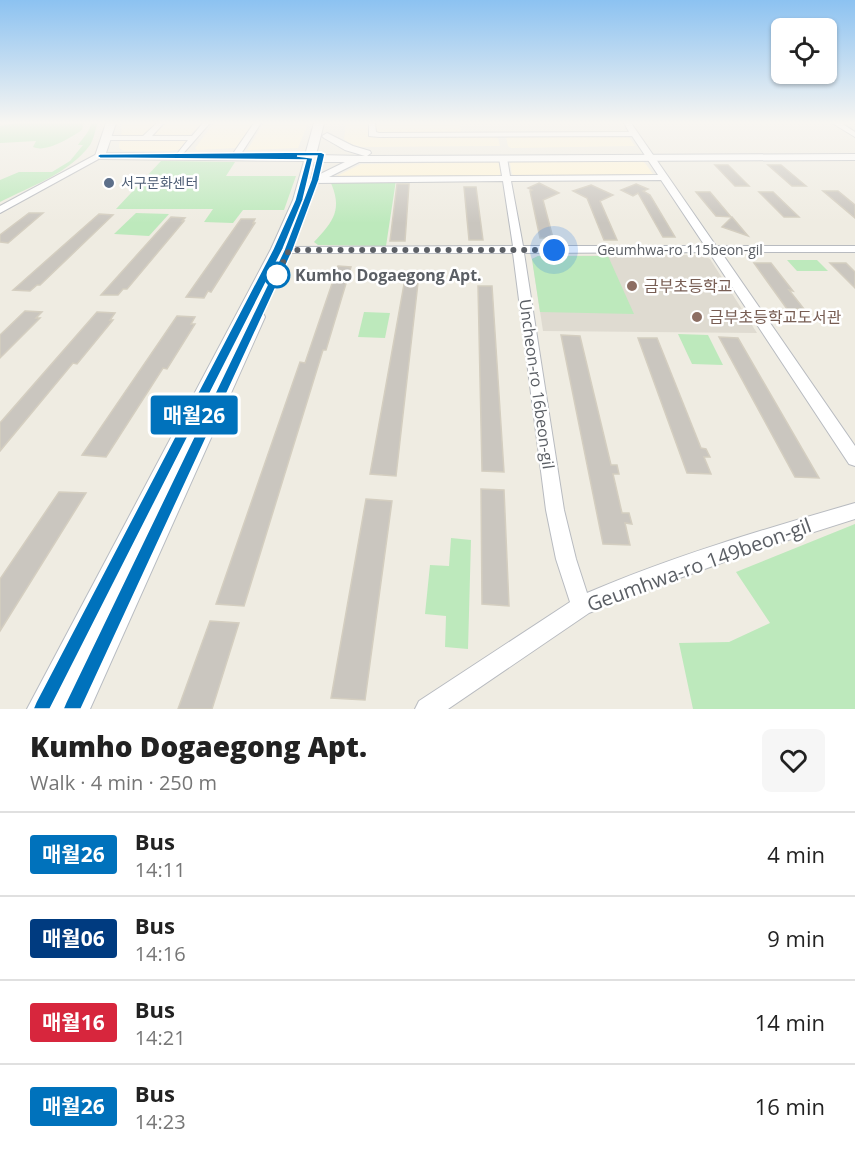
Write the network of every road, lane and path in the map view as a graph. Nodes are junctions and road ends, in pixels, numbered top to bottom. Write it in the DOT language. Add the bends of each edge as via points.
graph roads {
  1 [pos="100,156"];
  2 [pos="315,156"];
  3 [pos="367,156"];
  4 [pos="504,156"];
  5 [pos="649,156"];
  6 [pos="723,156"];
  7 [pos="855,158"];
  8 [pos="663,177"];
  9 [pos="507,178"];
  10 [pos="315,180"];
  11 [pos="0,210"];
  12 [pos="712,249"];
  13 [pos="855,249"];
  14 [pos="289,250"];
  15 [pos="519,250"];
  16 [pos="855,459"];
  17 [pos="855,511"];
  18 [pos="582,606"];
  19 [pos="43,709"];
  20 [pos="74,709"];
  21 [pos="427,709"];
  1 -- 11 [label="street"];
  2 -- 10 [label="main road"];
  2 -- 19 [label="main road" via="278,249"];
  3 -- 10 [label="main road"];
  4 -- 9 [label="street, Uncheon-ro 16beon-gil"];
  5 -- 8 [label="street"];
  6 -- 7 [label="main road"];
  8 -- 9 [label="street"];
  8 -- 12 [label="street"];
  9 -- 10 [label="street"];
  9 -- 15 [label="street, Uncheon-ro 16beon-gil"];
  10 -- 14 [label="main road"];
  12 -- 13 [label="street, Geumhwa-ro 115beon-gil"];
  12 -- 15 [label="street, Geumhwa-ro 115beon-gil"];
  12 -- 16 [label="street"];
  14 -- 15 [label="street, Geumhwa-ro 115beon-gil"];
  14 -- 20 [label="main road"];
  15 -- 18 [label="street, Uncheon-ro 16beon-gil" via="555,510 569,575"];
  17 -- 18 [label="street, Geumhwa-ro 149beon-gil" via="638,583"];
  18 -- 21 [label="street, Geumhwa-ro 149beon-gil"];
}
